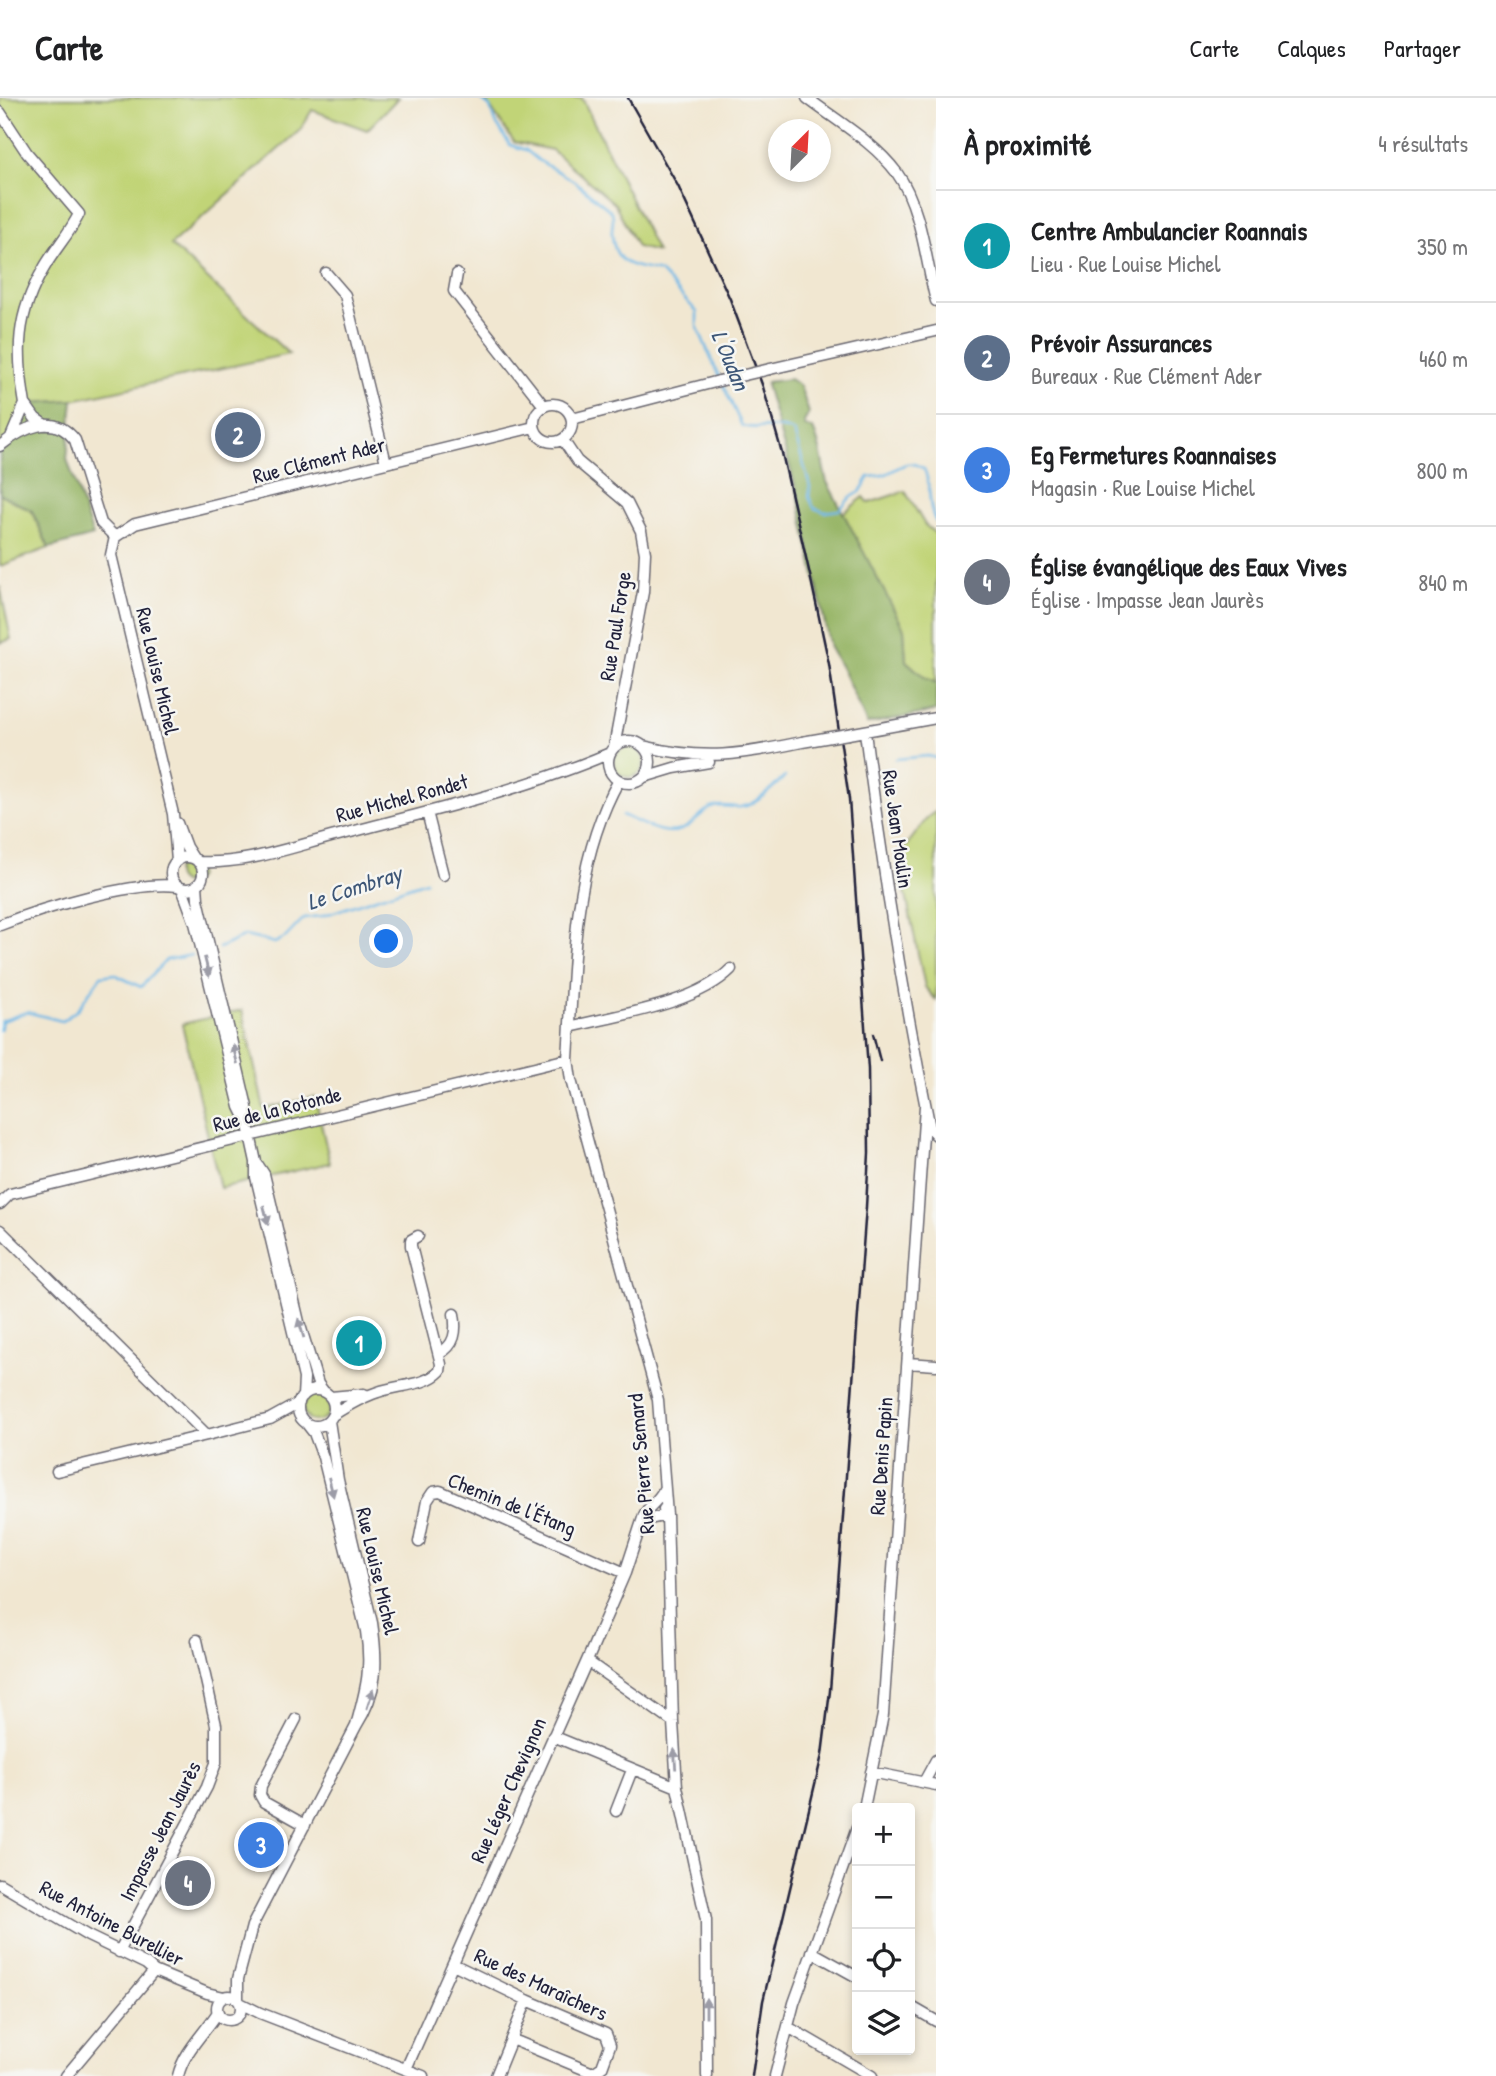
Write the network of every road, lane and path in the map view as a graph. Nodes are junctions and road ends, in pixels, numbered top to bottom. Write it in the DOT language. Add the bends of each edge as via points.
graph roads {
  1 [pos="807,98"];
  2 [pos="0,112"];
  3 [pos="326,273"];
  4 [pos="457,274"];
  5 [pos="936,301"];
  6 [pos="936,331"];
  7 [pos="25,404"];
  8 [pos="544,406"];
  9 [pos="572,419"];
  10 [pos="45,425"];
  11 [pos="534,427"];
  12 [pos="11,437"];
  13 [pos="562,440"];
  14 [pos="0,446"];
  15 [pos="386,463"];
  16 [pos="115,537"];
  17 [pos="936,718"];
  18 [pos="619,722"];
  19 [pos="865,732"];
  20 [pos="638,744"];
  21 [pos="612,750"];
  22 [pos="739,754"];
  23 [pos="565,771"];
  24 [pos="615,776"];
  25 [pos="644,777"];
  26 [pos="427,812"];
  27 [pos="173,814"];
  28 [pos="248,858"];
  29 [pos="196,860"];
  30 [pos="174,865"];
  31 [pos="443,875"];
  32 [pos="199,883"];
  33 [pos="180,887"];
  34 [pos="134,888"];
  35 [pos="0,925"];
  36 [pos="732,969"];
  37 [pos="570,1027"];
  38 [pos="568,1059"];
  39 [pos="925,1106"];
  40 [pos="247,1121"];
  41 [pos="936,1135"];
  42 [pos="250,1136"];
  43 [pos="257,1162"];
  44 [pos="0,1204"];
  45 [pos="0,1230"];
  46 [pos="418,1236"];
  47 [pos="454,1314"];
  48 [pos="439,1354"];
  49 [pos="908,1363"];
  50 [pos="936,1366"];
  51 [pos="377,1392"];
  52 [pos="328,1394"];
  53 [pos="301,1399"];
  54 [pos="331,1418"];
  55 [pos="270,1419"];
  56 [pos="305,1422"];
  57 [pos="207,1435"];
  58 [pos="57,1471"];
  59 [pos="665,1486"];
  60 [pos="655,1502"];
  61 [pos="667,1515"];
  62 [pos="641,1525"];
  63 [pos="419,1542"];
  64 [pos="625,1573"];
  65 [pos="197,1640"];
  66 [pos="587,1661"];
  67 [pos="296,1719"];
  68 [pos="673,1722"];
  69 [pos="356,1726"];
  70 [pos="553,1737"];
  71 [pos="936,1760"];
  72 [pos="632,1770"];
  73 [pos="871,1772"];
  74 [pos="924,1782"];
  75 [pos="936,1785"];
  76 [pos="677,1787"];
  77 [pos="865,1803"];
  78 [pos="616,1811"];
  79 [pos="304,1825"];
  80 [pos="852,1842"];
  81 [pos="0,1884"];
  82 [pos="119,1951"];
  83 [pos="812,1952"];
  84 [pos="453,1964"];
  85 [pos="154,1971"];
  86 [pos="852,1975"];
  87 [pos="238,1979"];
  88 [pos="207,1993"];
  89 [pos="225,1997"];
  90 [pos="527,2000"];
  91 [pos="239,2006"];
  92 [pos="915,2009"];
  93 [pos="220,2013"];
  94 [pos="936,2021"];
  95 [pos="788,2027"];
  96 [pos="511,2039"];
  97 [pos="406,2069"];
  98 [pos="66,2076"];
  99 [pos="178,2076"];
  100 [pos="423,2076"];
  101 [pos="496,2076"];
  102 [pos="707,2076"];
  103 [pos="775,2076"];
  104 [pos="872,2076"];
  1 -- 5 [label="street" via="878,152 899,176 915,213"];
  2 -- 7 [label="street" via="27,153 79,214 27,305 18,341"];
  3 -- 15 [label="street" via="345,295"];
  4 -- 8 [label="street" via="454,291"];
  6 -- 9 [label="street, bridge"];
  7 -- 10 [label="street"];
  7 -- 12 [label="street"];
  8 -- 9 [label="street" via="562,406"];
  8 -- 11 [label="street"];
  9 -- 13 [label="street" via="572,429"];
  10 -- 12 [label="street"];
  10 -- 16 [label="street" via="68,431 75,440 101,523"];
  11 -- 13 [label="street" via="546,441"];
  11 -- 15 [label="street, Rue Clément Ader"];
  12 -- 14 [label="street"];
  13 -- 18 [label="street, Rue Paul Forge" via="577,461 627,503 641,531 643,592"];
  15 -- 16 [label="street, Rue Clément Ader" via="135,524"];
  16 -- 27 [label="street, Rue Louise Michel" via="111,555"];
  17 -- 19 [label="street"];
  18 -- 20 [label="street"];
  18 -- 21 [label="street, Rue Paul Forge"];
  19 -- 22 [label="street, bridge"];
  19 -- 39 [label="street, Rue Jean Moulin" via="882,864"];
  20 -- 21 [label="street" via="620,743"];
  20 -- 22 [label="street" via="695,756"];
  20 -- 25 [label="street" via="650,760"];
  21 -- 23 [label="street, Rue Michel Rondet"];
  21 -- 24 [label="street" via="608,762"];
  22 -- 25 [label="street"];
  23 -- 24 [label="street, Rue Michel Rondet" via="596,765"];
  23 -- 26 [label="street, Rue Michel Rondet"];
  24 -- 25 [label="street" via="633,782"];
  24 -- 37 [label="street, Rue Pierre Semard" via="579,894"];
  26 -- 28 [label="street, Rue Michel Rondet"];
  26 -- 31 [label="street"];
  27 -- 29 [label="street, Rue Louise Michel"];
  27 -- 30 [label="street, Rue Louise Michel"];
  28 -- 29 [label="street, Rue Michel Rondet" via="215,863"];
  28 -- 32 [label="street, Rue Michel Rondet" via="216,869"];
  29 -- 30 [label="street" via="185,858"];
  29 -- 32 [label="street" via="203,871"];
  30 -- 33 [label="street" via="173,879"];
  30 -- 34 [label="street"];
  32 -- 33 [label="street" via="193,888"];
  40 -- 32 [label="street, one-way" via="198,899"];
  33 -- 34 [label="street"];
  33 -- 40 [label="street, one-way" via="195,923"];
  34 -- 35 [label="street" via="29,913"];
  36 -- 37 [label="street" via="693,995"];
  37 -- 38 [label="street, Rue Pierre Semard"];
  38 -- 42 [label="street, Rue de la Rotonde"];
  38 -- 59 [label="street, Rue Pierre Semard" via="658,1400"];
  39 -- 41 [label="street, Rue Jean Moulin"];
  39 -- 49 [label="street, Rue Denis Papin"];
  40 -- 42 [label="street"];
  42 -- 43 [label="street"];
  42 -- 44 [label="street, Rue de la Rotonde" via="10,1194"];
  52 -- 43 [label="street, one-way" via="318,1384 299,1322 264,1174"];
  43 -- 53 [label="street, one-way" via="256,1177 304,1378"];
  45 -- 57 [label="street"];
  46 -- 48 [label="street" via="411,1246"];
  47 -- 48 [label="street" via="451,1344"];
  48 -- 51 [label="street" via="440,1371 432,1378"];
  49 -- 50 [label="street"];
  49 -- 73 [label="street, Rue Denis Papin" via="883,1715"];
  51 -- 52 [label="street" via="347,1397"];
  51 -- 54 [label="street"];
  52 -- 53 [label="street" via="313,1390"];
  52 -- 54 [label="street" via="334,1405"];
  53 -- 55 [label="street"];
  53 -- 56 [label="street" via="299,1415"];
  54 -- 56 [label="street" via="318,1426"];
  69 -- 54 [label="street, Rue Louise Michel, one-way" via="373,1691 376,1646 338,1480"];
  55 -- 56 [label="street"];
  55 -- 57 [label="street"];
  56 -- 69 [label="street, Rue Louise Michel, one-way" via="323,1457 369,1647 368,1688"];
  57 -- 58 [label="street"];
  59 -- 60 [label="street, Rue Léger Chevignon"];
  59 -- 61 [label="street, Rue Pierre Semard"];
  60 -- 61 [label="street"];
  60 -- 62 [label="street, Rue Léger Chevignon"];
  61 -- 62 [label="street"];
  61 -- 68 [label="street, Rue Pierre Semard"];
  62 -- 64 [label="street, Rue Léger Chevignon"];
  63 -- 64 [label="street, Chemin de l'Étang" via="427,1501 440,1490"];
  64 -- 66 [label="street, Rue Léger Chevignon"];
  65 -- 82 [label="street, Impasse Jean Jaurès" via="216,1725 216,1763"];
  66 -- 68 [label="street"];
  66 -- 70 [label="street, Rue Léger Chevignon"];
  67 -- 79 [label="street" via="260,1796"];
  76 -- 68 [label="street, Rue Pierre Semard, one-way"];
  69 -- 79 [label="street, Rue Louise Michel"];
  70 -- 72 [label="street"];
  70 -- 84 [label="street, Rue Léger Chevignon"];
  71 -- 74 [label="street"];
  72 -- 76 [label="street"];
  72 -- 78 [label="street"];
  73 -- 74 [label="street"];
  73 -- 77 [label="street, Rue Denis Papin"];
  74 -- 75 [label="street"];
  102 -- 76 [label="street, Rue Pierre Semard, one-way" via="706,1920"];
  79 -- 87 [label="street, Rue Louise Michel" via="252,1926"];
  80 -- 83 [label="street"];
  81 -- 82 [label="street, Rue Antoine Burellier"];
  82 -- 85 [label="street, Rue Antoine Burellier"];
  83 -- 86 [label="street"];
  83 -- 95 [label="street"];
  84 -- 90 [label="street, Rue des Maraîchers"];
  84 -- 97 [label="street, Rue Léger Chevignon"];
  85 -- 88 [label="street, Rue Antoine Burellier"];
  85 -- 98 [label="street"];
  87 -- 89 [label="street, Rue Louise Michel"];
  87 -- 91 [label="street, Rue Louise Michel"];
  88 -- 89 [label="street, Rue Antoine Burellier"];
  88 -- 93 [label="street"];
  89 -- 91 [label="street, Rue Antoine Burellier" via="232,1997"];
  89 -- 93 [label="street, Rue Louise Michel" via="219,2001"];
  90 -- 96 [label="street"];
  90 -- 96 [label="street, Rue des Maraîchers" via="606,2034 610,2045 602,2067 593,2073"];
  91 -- 93 [label="street"];
  91 -- 97 [label="street"];
  92 -- 94 [label="street"];
  93 -- 99 [label="street" via="186,2056"];
  95 -- 103 [label="street"];
  95 -- 104 [label="street"];
  96 -- 101 [label="street"];
  97 -- 100 [label="street"];
}
